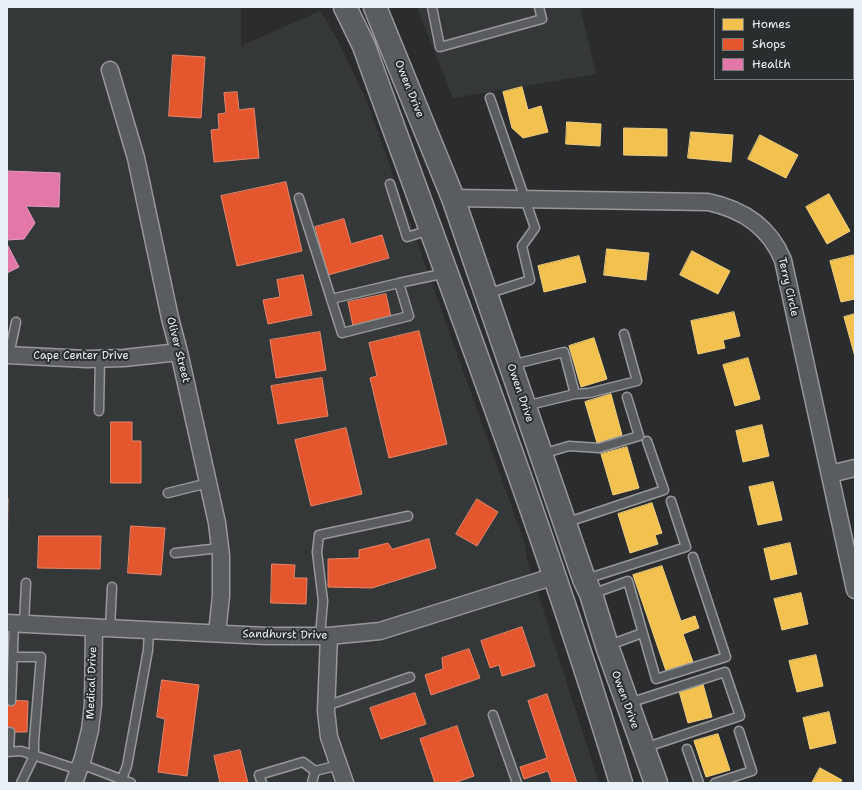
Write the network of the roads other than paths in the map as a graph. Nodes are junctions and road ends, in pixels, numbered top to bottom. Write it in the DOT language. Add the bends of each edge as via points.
graph roads {
  1 [pos="346,7"];
  2 [pos="375,7"];
  3 [pos="432,7"];
  4 [pos="539,7"];
  5 [pos="110,70"];
  6 [pos="490,98"];
  7 [pos="390,184"];
  8 [pos="299,198"];
  9 [pos="453,198"];
  10 [pos="526,199"];
  11 [pos="430,230"];
  12 [pos="446,273"];
  13 [pos="399,283"];
  14 [pos="486,294"];
  15 [pos="331,299"];
  16 [pos="16,322"];
  17 [pos="624,334"];
  18 [pos="179,352"];
  19 [pos="8,355"];
  20 [pos="100,358"];
  21 [pos="511,366"];
  22 [pos="575,394"];
  23 [pos="627,397"];
  24 [pos="525,406"];
  25 [pos="99,411"];
  26 [pos="647,441"];
  27 [pos="541,455"];
  28 [pos="855,468"];
  29 [pos="830,474"];
  30 [pos="208,483"];
  31 [pos="168,493"];
  32 [pos="671,501"];
  33 [pos="408,516"];
  34 [pos="565,523"];
  35 [pos="220,548"];
  36 [pos="175,553"];
  37 [pos="694,556"];
  38 [pos="555,576"];
  39 [pos="26,583"];
  40 [pos="112,587"];
  41 [pos="587,587"];
  42 [pos="855,590"];
  43 [pos="15,624"];
  44 [pos="94,628"];
  45 [pos="110,629"];
  46 [pos="149,631"];
  47 [pos="217,633"];
  48 [pos="642,633"];
  49 [pos="324,636"];
  50 [pos="607,646"];
  51 [pos="12,657"];
  52 [pos="410,677"];
  53 [pos="11,701"];
  54 [pos="627,704"];
  55 [pos="326,706"];
  56 [pos="493,715"];
  57 [pos="738,731"];
  58 [pos="10,732"];
  59 [pos="643,748"];
  60 [pos="687,749"];
  61 [pos="8,752"];
  62 [pos="34,756"];
  63 [pos="339,765"];
  64 [pos="315,771"];
  65 [pos="78,772"];
  66 [pos="122,780"];
  67 [pos="21,783"];
  68 [pos="131,783"];
  69 [pos="262,783"];
  70 [pos="312,783"];
  71 [pos="345,783"];
  72 [pos="517,783"];
  73 [pos="621,783"];
  74 [pos="656,783"];
  75 [pos="699,783"];
  76 [pos="715,783"];
  1 -- 11 [label="highway" via="364,46"];
  2 -- 9 [label="highway, Owen Drive"];
  3 -- 4 [label="lane" via="440,46 542,19"];
  5 -- 18 [label="street, Oliver Street" via="136,158"];
  6 -- 10 [label="lane"];
  7 -- 11 [label="lane" via="407,237"];
  8 -- 15 [label="lane"];
  9 -- 10 [label="street, Terry Circle"];
  9 -- 14 [label="highway, Owen Drive"];
  10 -- 14 [label="lane" via="535,228 522,246 530,280"];
  10 -- 29 [label="street, Terry Circle" via="708,202 726,206 761,226 773,240 783,260"];
  11 -- 12 [label="highway"];
  12 -- 13 [label="lane"];
  12 -- 38 [label="highway"];
  13 -- 15 [label="lane"];
  13 -- 15 [label="lane" via="409,316 342,333"];
  14 -- 21 [label="highway, Owen Drive"];
  16 -- 19 [label="lane"];
  17 -- 22 [label="lane" via="637,380 589,393"];
  18 -- 20 [label="street, Cape Center Drive"];
  18 -- 30 [label="street, Oliver Street"];
  19 -- 20 [label="street, Cape Center Drive"];
  20 -- 25 [label="lane"];
  21 -- 22 [label="lane" via="564,352"];
  21 -- 24 [label="highway, Owen Drive"];
  22 -- 24 [label="lane"];
  23 -- 27 [label="lane" via="639,436 600,448 569,446"];
  24 -- 27 [label="highway, Owen Drive"];
  26 -- 34 [label="lane" via="664,490"];
  27 -- 34 [label="highway, Owen Drive"];
  28 -- 29 [label="street"];
  29 -- 42 [label="street, Terry Circle"];
  30 -- 31 [label="lane"];
  30 -- 35 [label="street, Oliver Street"];
  32 -- 41 [label="lane" via="686,547"];
  33 -- 49 [label="lane" via="319,534 317,552"];
  34 -- 41 [label="highway, Owen Drive"];
  35 -- 36 [label="lane"];
  35 -- 47 [label="street, Oliver Street" via="221,596"];
  37 -- 48 [label="lane" via="726,657 656,679"];
  38 -- 49 [label="street, Sandhurst Drive" via="380,631"];
  38 -- 73 [label="highway"];
  39 -- 43 [label="lane"];
  40 -- 45 [label="lane"];
  41 -- 48 [label="lane" via="628,581"];
  41 -- 50 [label="highway, Owen Drive"];
  43 -- 44 [label="street, Sandhurst Drive"];
  43 -- 51 [label="lane"];
  44 -- 45 [label="street, Sandhurst Drive"];
  44 -- 65 [label="street, Medical Drive" via="90,730"];
  45 -- 46 [label="street, Sandhurst Drive"];
  46 -- 47 [label="street, Sandhurst Drive"];
  46 -- 66 [label="lane" via="148,650 127,766"];
  47 -- 49 [label="street, Sandhurst Drive"];
  48 -- 50 [label="lane"];
  49 -- 55 [label="street"];
  50 -- 54 [label="highway, Owen Drive"];
  51 -- 53 [label="lane"];
  51 -- 62 [label="lane" via="41,657"];
  52 -- 55 [label="lane"];
  54 -- 59 [label="highway, Owen Drive"];
  54 -- 59 [label="lane" via="725,672 740,716"];
  55 -- 63 [label="street" via="329,737"];
  56 -- 72 [label="lane"];
  57 -- 76 [label="lane" via="752,771"];
  58 -- 61 [label="lane"];
  59 -- 74 [label="highway, Owen Drive"];
  60 -- 75 [label="lane"];
  61 -- 62 [label="lane" via="21,751"];
  62 -- 65 [label="lane"];
  62 -- 67 [label="lane"];
  63 -- 64 [label="lane"];
  63 -- 71 [label="street"];
  64 -- 69 [label="lane" via="303,762 259,775"];
  64 -- 70 [label="lane"];
  65 -- 66 [label="lane"];
  66 -- 68 [label="lane"];
}
